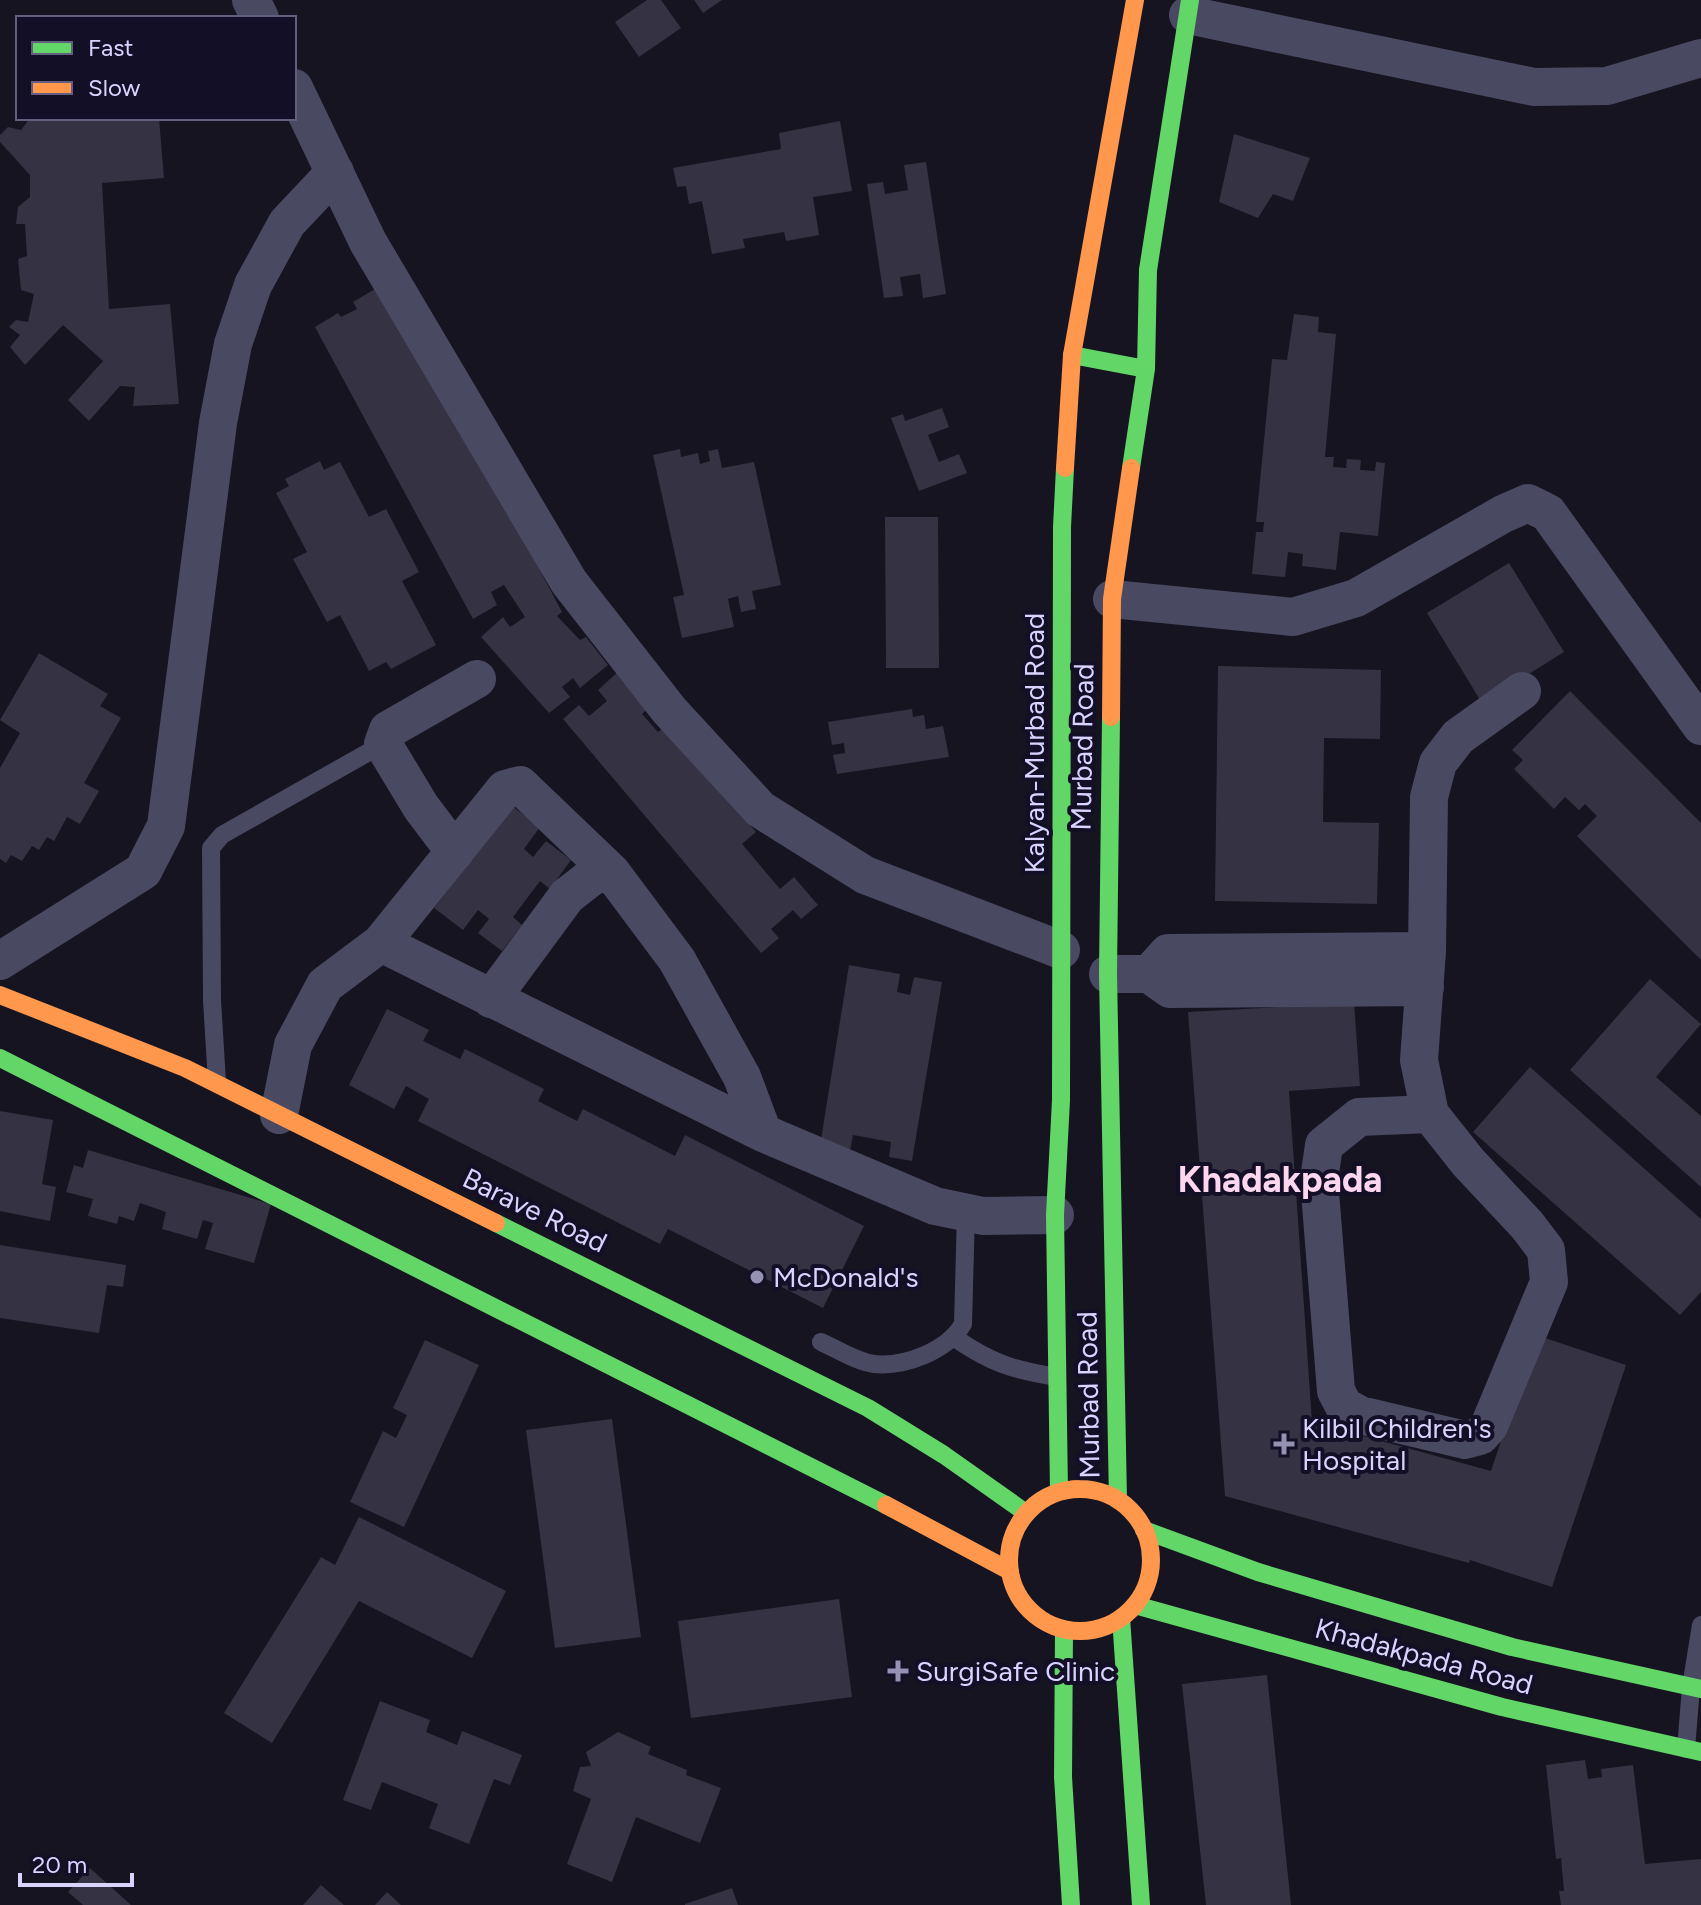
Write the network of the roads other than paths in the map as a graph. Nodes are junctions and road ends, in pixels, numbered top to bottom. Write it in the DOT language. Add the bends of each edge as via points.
graph roads {
  1 [pos="1135,0"];
  2 [pos="1189,8"];
  3 [pos="1701,58"];
  4 [pos="296,92"];
  5 [pos="335,172"];
  6 [pos="1072,355"];
  7 [pos="1146,369"];
  8 [pos="1112,599"];
  9 [pos="477,679"];
  10 [pos="1522,691"];
  11 [pos="1701,726"];
  12 [pos="383,744"];
  13 [pos="455,852"];
  14 [pos="612,873"];
  15 [pos="381,943"];
  16 [pos="1061,950"];
  17 [pos="0,961"];
  18 [pos="1426,969"];
  19 [pos="1108,974"];
  20 [pos="0,995"];
  21 [pos="491,999"];
  22 [pos="0,1058"];
  23 [pos="217,1085"];
  24 [pos="1430,1114"];
  25 [pos="279,1115"];
  26 [pos="763,1133"];
  27 [pos="966,1212"];
  28 [pos="1055,1215"];
  29 [pos="955,1338"];
  30 [pos="821,1342"];
  31 [pos="1057,1377"];
  32 [pos="1059,1491"];
  33 [pos="1118,1500"];
  34 [pos="1026,1513"];
  35 [pos="1144,1530"];
  36 [pos="1010,1571"];
  37 [pos="1135,1605"];
  38 [pos="1121,1618"];
  39 [pos="1701,1625"];
  40 [pos="1064,1632"];
  41 [pos="1696,1688"];
  42 [pos="1693,1750"];
  43 [pos="1071,1905"];
  44 [pos="1141,1905"];
  1 -- 6 [label="main road, Kalyan-Murbad Road"];
  2 -- 3 [label="street" via="1534,87 1607,86"];
  2 -- 7 [label="main road, Murbad Road" via="1148,270"];
  4 -- 5 [label="street"];
  5 -- 16 [label="street" via="368,242 569,582 669,710 760,809 865,875"];
  5 -- 17 [label="street" via="287,223 253,285 233,344 166,826 143,871"];
  6 -- 7 [label="main road"];
  6 -- 16 [label="main road, Kalyan-Murbad Road" via="1062,527"];
  7 -- 8 [label="main road, Murbad Road"];
  8 -- 11 [label="street" via="1293,617 1356,598 1528,503 1548,513"];
  8 -- 19 [label="main road, Murbad Road"];
  9 -- 12 [label="street" via="388,730"];
  10 -- 18 [label="street" via="1458,737 1438,763 1429,797"];
  12 -- 13 [label="street"];
  12 -- 23 [label="lane" via="222,835 211,848"];
  13 -- 14 [label="street" via="505,789 520,785"];
  13 -- 15 [label="street"];
  14 -- 21 [label="street" via="594,875 567,896"];
  14 -- 26 [label="street" via="677,960 742,1077"];
  15 -- 21 [label="street"];
  15 -- 25 [label="street" via="325,985 293,1045"];
  16 -- 28 [label="main road, Kalyan-Murbad Road"];
  18 -- 19 [label="street" via="1168,953 1149,974"];
  18 -- 24 [label="street" via="1419,1060"];
  19 -- 33 [label="main road, Murbad Road"];
  20 -- 23 [label="main road, Barave Road"];
  21 -- 26 [label="street"];
  22 -- 36 [label="main road"];
  23 -- 25 [label="main road, Barave Road"];
  24 -- 24 [label="street" via="1546,1250 1549,1282 1489,1426 1480,1436 1465,1440 1360,1415 1344,1406 1336,1391 1319,1180 1324,1145 1359,1117"];
  25 -- 34 [label="main road, Barave Road" via="868,1408"];
  26 -- 27 [label="street" via="935,1206"];
  27 -- 28 [label="street"];
  27 -- 29 [label="lane" via="963,1324"];
  28 -- 31 [label="main road, Kalyan-Murbad Road"];
  29 -- 30 [label="lane" via="902,1363 871,1364"];
  29 -- 31 [label="lane" via="1014,1370"];
  31 -- 32 [label="main road, Kalyan-Murbad Road"];
  32 -- 33 [label="main road" via="1099,1491"];
  32 -- 34 [label="main road"];
  33 -- 35 [label="main road"];
  34 -- 36 [label="main road" via="1009,1551"];
  35 -- 37 [label="main road" via="1151,1569"];
  35 -- 41 [label="main road" via="1511,1654"];
  36 -- 40 [label="main road" via="1028,1608"];
  37 -- 38 [label="main road"];
  37 -- 42 [label="main road, Khadakpada Road"];
  38 -- 40 [label="main road" via="1103,1627"];
  38 -- 44 [label="main road"];
  39 -- 41 [label="lane"];
  40 -- 43 [label="main road" via="1063,1777"];
  41 -- 42 [label="lane"];
}
